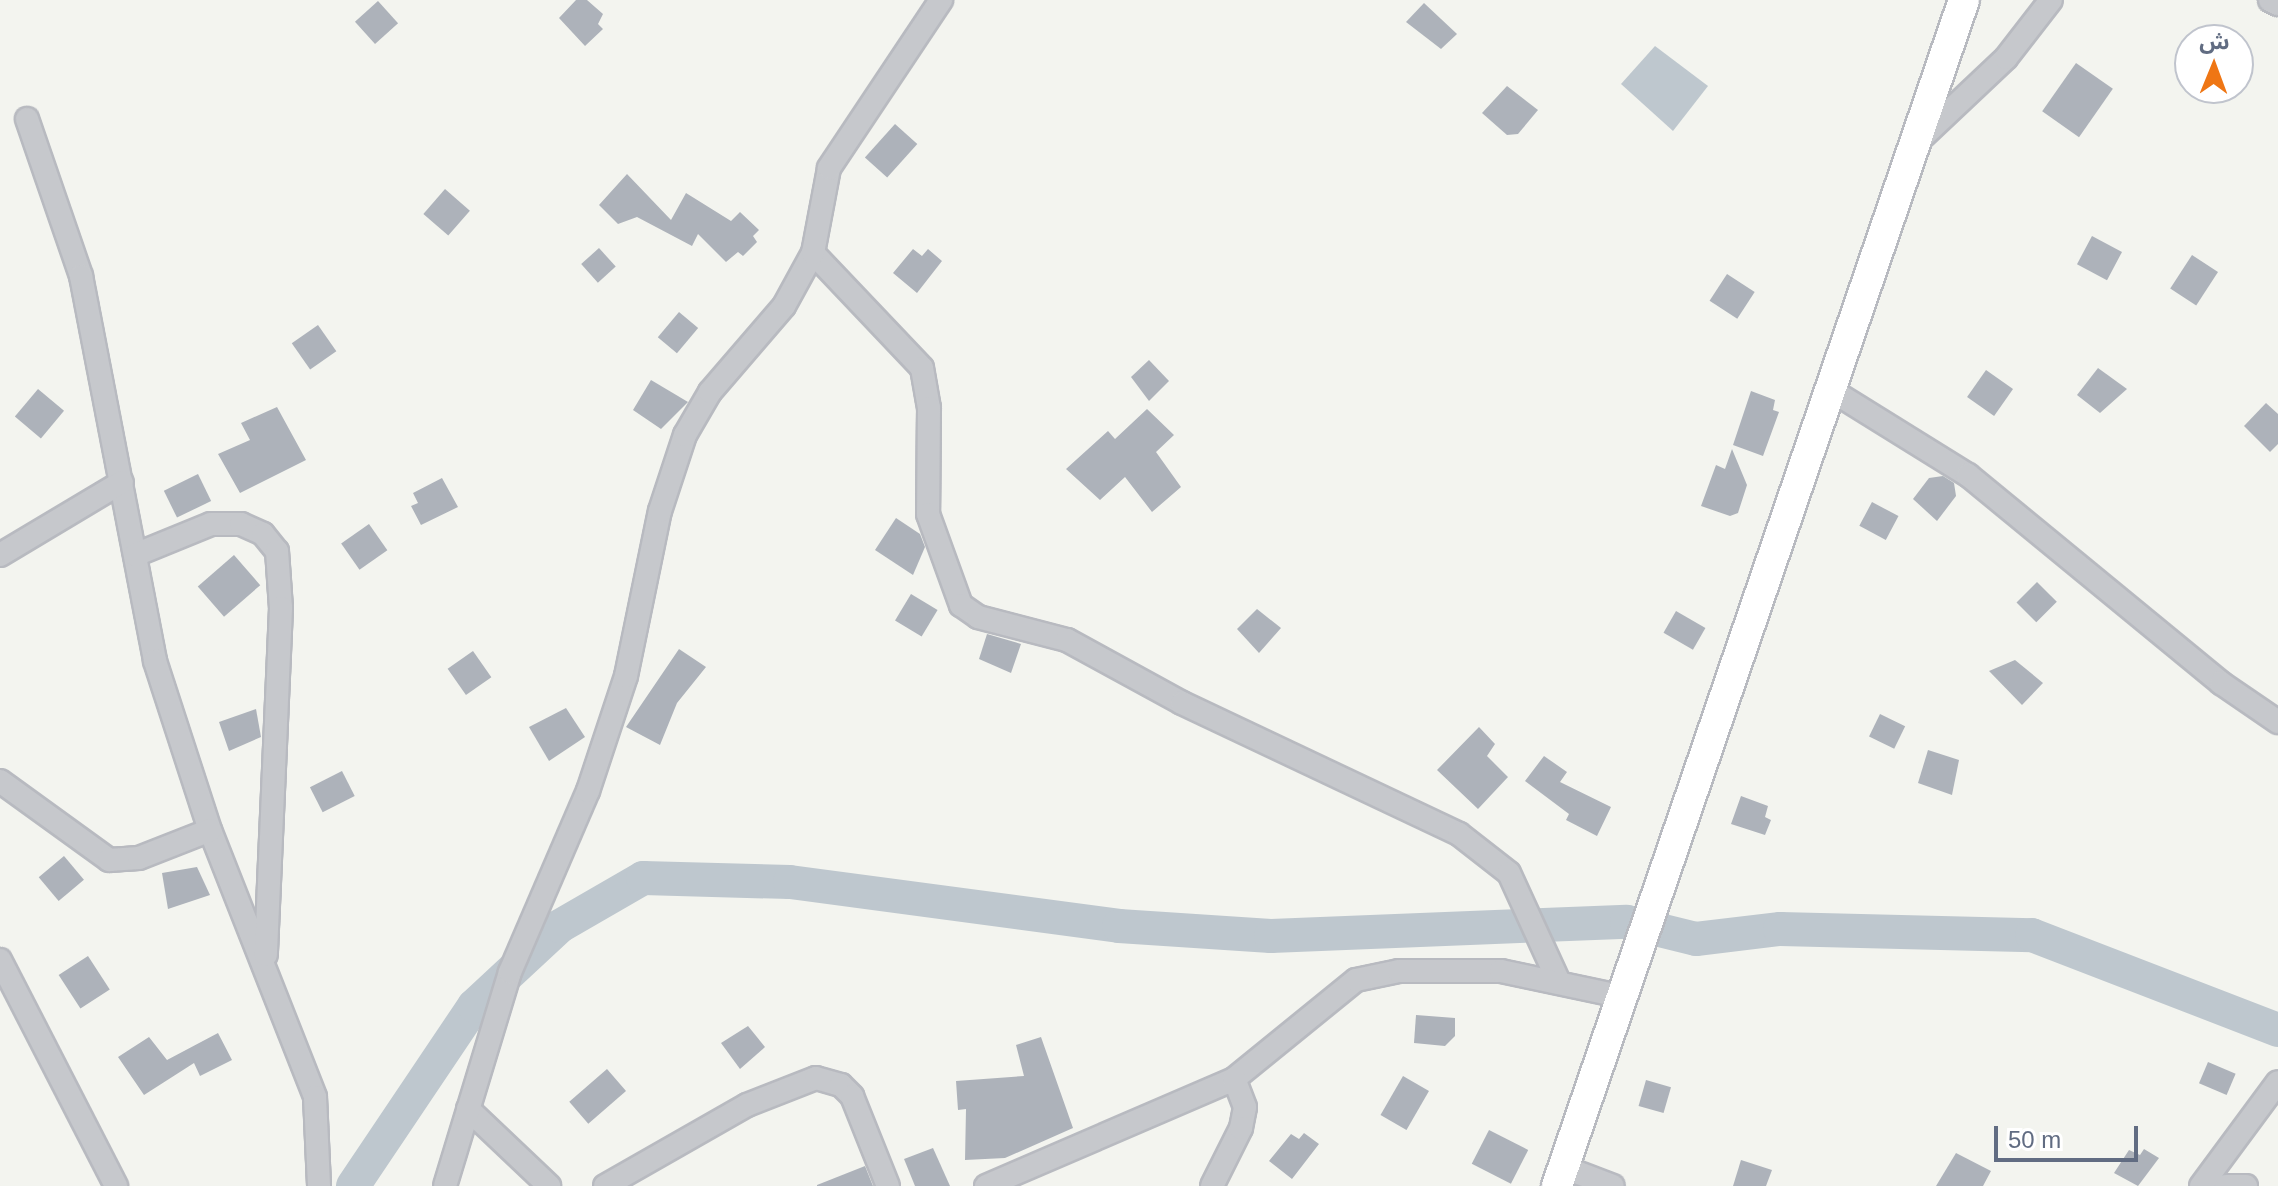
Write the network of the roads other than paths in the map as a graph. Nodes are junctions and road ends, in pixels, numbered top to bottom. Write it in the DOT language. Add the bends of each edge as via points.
graph roads {
  1 [pos="941,0"];
  2 [pos="1964,0"];
  3 [pos="2051,0"];
  4 [pos="2270,0"];
  5 [pos="2278,4"];
  6 [pos="27,119"];
  7 [pos="1916,143"];
  8 [pos="813,253"];
  9 [pos="1834,392"];
  10 [pos="122,482"];
  11 [pos="0,555"];
  12 [pos="135,555"];
  13 [pos="2278,722"];
  14 [pos="0,781"];
  15 [pos="210,830"];
  16 [pos="0,960"];
  17 [pos="266,963"];
  18 [pos="1557,978"];
  19 [pos="1620,996"];
  20 [pos="1234,1079"];
  21 [pos="2278,1082"];
  22 [pos="468,1109"];
  23 [pos="1560,1176"];
  24 [pos="116,1186"];
  25 [pos="319,1186"];
  26 [pos="445,1186"];
  27 [pos="549,1186"];
  28 [pos="605,1186"];
  29 [pos="888,1186"];
  30 [pos="986,1186"];
  31 [pos="1212,1186"];
  32 [pos="1613,1186"];
  33 [pos="2201,1186"];
  34 [pos="2226,1186"];
  35 [pos="2246,1186"];
  1 -- 8 [label="street" via="829,168"];
  2 -- 7 [label="main road"];
  3 -- 7 [label="street" via="2006,58"];
  4 -- 5 [label="street"];
  6 -- 10 [label="street" via="81,276"];
  7 -- 9 [label="main road"];
  8 -- 18 [label="street" via="922,368 929,408 928,514 961,605 978,617 1067,640 1182,703 1459,834 1509,873"];
  8 -- 22 [label="street" via="784,306 710,392 685,435 660,511 626,676 588,791 510,972"];
  9 -- 13 [label="street" via="1968,475 2221,683"];
  9 -- 19 [label="main road"];
  10 -- 11 [label="street"];
  10 -- 12 [label="street"];
  12 -- 15 [label="street" via="155,661"];
  12 -- 17 [label="street" via="211,524 241,524 263,534 277,551 281,608"];
  14 -- 15 [label="street" via="109,860 139,858"];
  15 -- 17 [label="street"];
  16 -- 24 [label="street"];
  17 -- 25 [label="street" via="315,1097"];
  18 -- 19 [label="street"];
  18 -- 20 [label="street" via="1399,971 1356,980"];
  19 -- 23 [label="main road"];
  20 -- 30 [label="street"];
  20 -- 31 [label="street" via="1245,1107 1241,1128"];
  21 -- 33 [label="street"];
  22 -- 26 [label="street"];
  22 -- 27 [label="street"];
  23 -- 32 [label="street"];
  28 -- 29 [label="street" via="747,1105 816,1078 852,1096"];
  34 -- 35 [label="street"];
}
